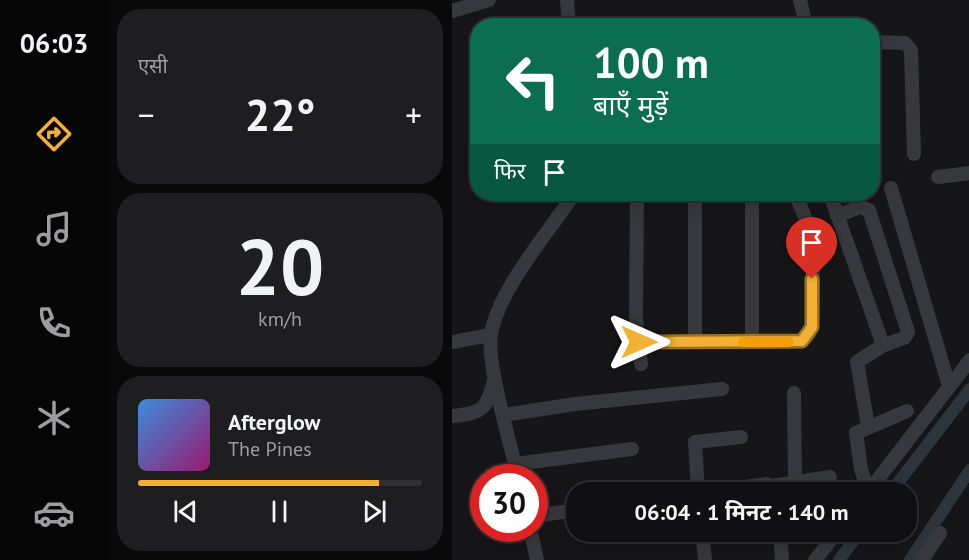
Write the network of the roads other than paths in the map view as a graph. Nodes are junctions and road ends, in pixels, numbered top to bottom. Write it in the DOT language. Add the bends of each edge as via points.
graph roads {
  1 [pos="489,0"];
  2 [pos="567,0"];
  3 [pos="800,0"];
  4 [pos="452,11"];
  5 [pos="568,18"];
  6 [pos="804,18"];
  7 [pos="880,42"];
  8 [pos="914,154"];
  9 [pos="970,173"];
  10 [pos="938,177"];
  11 [pos="891,188"];
  12 [pos="569,201"];
  13 [pos="636,201"];
  14 [pos="695,201"];
  15 [pos="752,201"];
  16 [pos="798,201"];
  17 [pos="832,201"];
  18 [pos="837,216"];
  19 [pos="490,335"];
  20 [pos="452,342"];
  21 [pos="639,342"];
  22 [pos="695,342"];
  23 [pos="752,342"];
  24 [pos="882,346"];
  25 [pos="970,360"];
  26 [pos="641,364"];
  27 [pos="495,374"];
  28 [pos="949,386"];
  29 [pos="722,389"];
  30 [pos="794,393"];
  31 [pos="907,411"];
  32 [pos="504,415"];
  33 [pos="452,416"];
  34 [pos="868,426"];
  35 [pos="741,437"];
  36 [pos="632,449"];
  37 [pos="515,464"];
  38 [pos="548,465"];
  39 [pos="830,477"];
  40 [pos="697,482"];
  41 [pos="795,482"];
  42 [pos="865,482"];
  43 [pos="876,482"];
  44 [pos="566,511"];
  45 [pos="548,514"];
  46 [pos="941,533"];
  47 [pos="533,542"];
  48 [pos="703,542"];
  49 [pos="781,542"];
  50 [pos="829,542"];
  51 [pos="537,560"];
  52 [pos="705,560"];
  53 [pos="782,560"];
  54 [pos="815,560"];
  55 [pos="922,560"];
  1 -- 4 [label="street"];
  2 -- 5 [label="street"];
  3 -- 6 [label="street"];
  7 -- 8 [label="street" via="905,43 911,50"];
  9 -- 10 [label="street"];
  11 -- 28 [label="street"];
  12 -- 19 [label="street" via="503,297"];
  13 -- 21 [label="street"];
  14 -- 22 [label="street"];
  15 -- 23 [label="street"];
  16 -- 23 [label="street" via="813,250 812,327 802,341"];
  17 -- 18 [label="street"];
  18 -- 24 [label="street"];
  18 -- 24 [label="street" via="860,207 869,210 908,332 904,338"];
  19 -- 20 [label="street"];
  19 -- 27 [label="street"];
  21 -- 22 [label="street"];
  21 -- 26 [label="street"];
  22 -- 23 [label="street"];
  24 -- 34 [label="street" via="857,362"];
  25 -- 28 [label="street"];
  27 -- 32 [label="street"];
  27 -- 33 [label="street" via="489,402 483,409"];
  28 -- 43 [label="street"];
  29 -- 32 [label="street"];
  30 -- 41 [label="street"];
  31 -- 34 [label="street"];
  32 -- 37 [label="street"];
  34 -- 42 [label="street" via="855,436"];
  35 -- 40 [label="street" via="695,442"];
  36 -- 38 [label="street"];
  39 -- 41 [label="street"];
  44 -- 45 [label="street"];
  46 -- 55 [label="street"];
  47 -- 51 [label="street"];
  48 -- 52 [label="street"];
  49 -- 53 [label="street"];
  50 -- 54 [label="street"];
}
